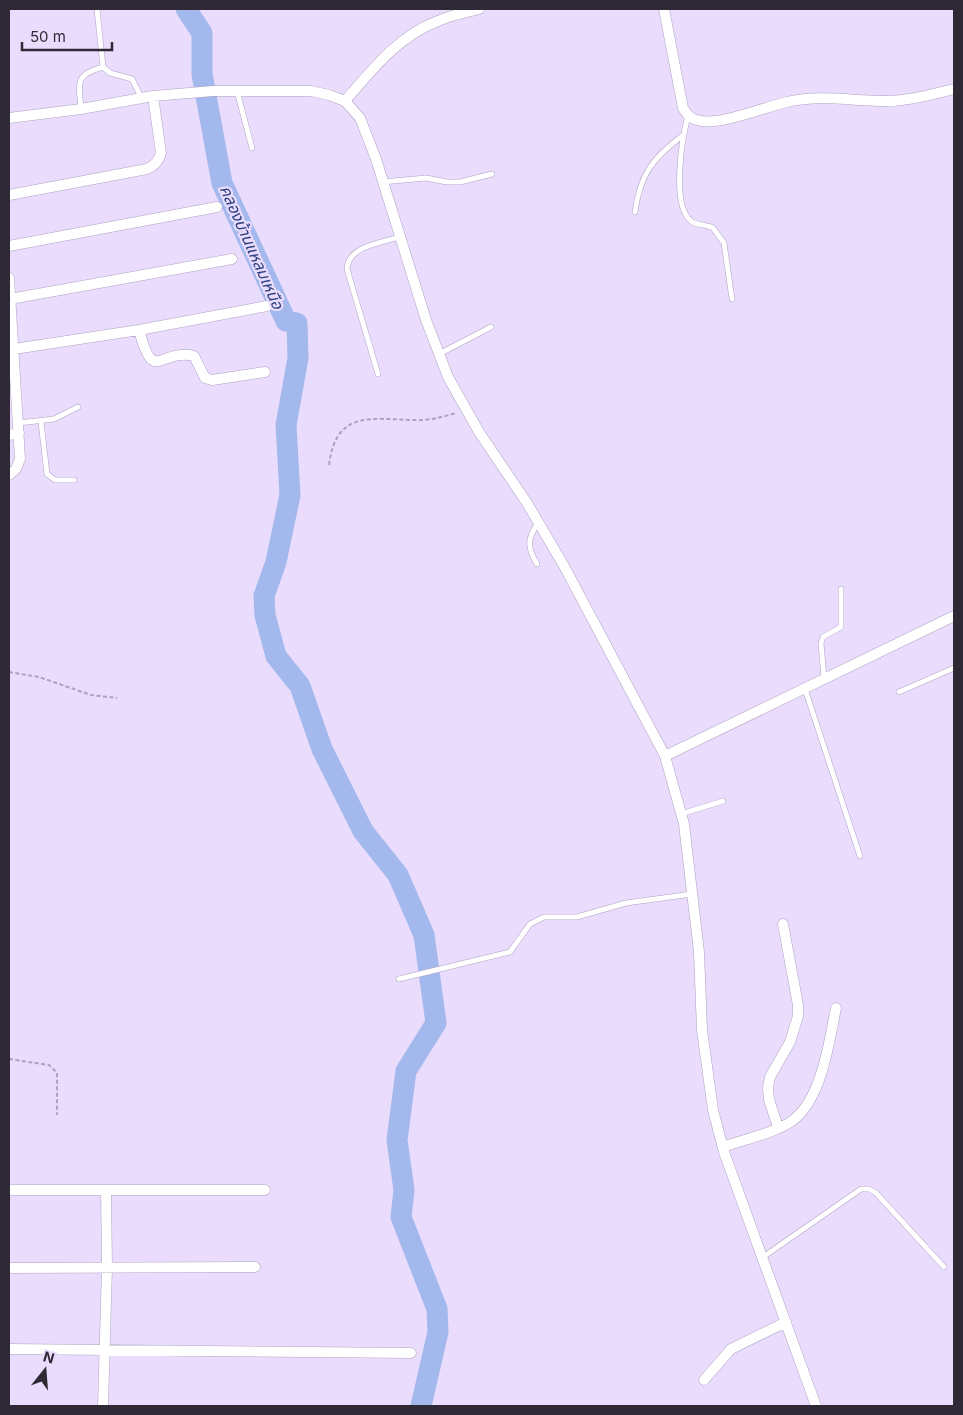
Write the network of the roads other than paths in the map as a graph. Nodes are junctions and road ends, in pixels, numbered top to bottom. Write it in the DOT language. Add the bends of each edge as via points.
graph roads {
  1 [pos="97,9"];
  2 [pos="479,9"];
  3 [pos="664,9"];
  4 [pos="103,67"];
  5 [pos="954,88"];
  6 [pos="238,91"];
  7 [pos="153,96"];
  8 [pos="141,97"];
  9 [pos="345,101"];
  10 [pos="81,109"];
  11 [pos="688,116"];
  12 [pos="9,118"];
  13 [pos="682,136"];
  14 [pos="252,148"];
  15 [pos="492,174"];
  16 [pos="382,182"];
  17 [pos="9,195"];
  18 [pos="217,207"];
  19 [pos="635,212"];
  20 [pos="399,237"];
  21 [pos="9,246"];
  22 [pos="232,259"];
  23 [pos="9,278"];
  24 [pos="10,298"];
  25 [pos="732,299"];
  26 [pos="267,306"];
  27 [pos="491,328"];
  28 [pos="139,330"];
  29 [pos="14,348"];
  30 [pos="439,354"];
  31 [pos="265,372"];
  32 [pos="378,374"];
  33 [pos="78,407"];
  34 [pos="41,422"];
  35 [pos="15,431"];
  36 [pos="9,475"];
  37 [pos="74,480"];
  38 [pos="539,523"];
  39 [pos="537,564"];
  40 [pos="841,589"];
  41 [pos="954,616"];
  42 [pos="954,668"];
  43 [pos="824,680"];
  44 [pos="805,689"];
  45 [pos="899,692"];
  46 [pos="665,756"];
  47 [pos="723,801"];
  48 [pos="681,814"];
  49 [pos="860,856"];
  50 [pos="692,894"];
  51 [pos="783,924"];
  52 [pos="399,979"];
  53 [pos="836,1008"];
  54 [pos="778,1127"];
  55 [pos="723,1147"];
  56 [pos="9,1190"];
  57 [pos="106,1190"];
  58 [pos="266,1190"];
  59 [pos="763,1257"];
  60 [pos="944,1266"];
  61 [pos="255,1267"];
  62 [pos="9,1268"];
  63 [pos="107,1268"];
  64 [pos="786,1322"];
  65 [pos="9,1350"];
  66 [pos="105,1350"];
  67 [pos="411,1353"];
  68 [pos="704,1380"];
  69 [pos="103,1406"];
  70 [pos="816,1406"];
  1 -- 4 [label="lane"];
  2 -- 9 [label="street" via="438,21 408,36 378,62"];
  3 -- 11 [label="street" via="683,108"];
  4 -- 8 [label="lane" via="110,73 132,79"];
  4 -- 10 [label="lane" via="81,76"];
  5 -- 11 [label="street" via="909,100 819,97 712,121 698,121"];
  6 -- 7 [label="street"];
  6 -- 9 [label="street" via="311,91"];
  6 -- 14 [label="lane"];
  7 -- 8 [label="street"];
  7 -- 17 [label="street" via="161,153 154,166"];
  8 -- 10 [label="street"];
  9 -- 16 [label="street" via="360,118"];
  10 -- 12 [label="street"];
  11 -- 13 [label="lane"];
  13 -- 19 [label="lane" via="651,163 638,194"];
  13 -- 25 [label="lane" via="680,193 687,218 720,234"];
  15 -- 16 [label="lane" via="460,182 426,178"];
  16 -- 20 [label="street"];
  18 -- 21 [label="street"];
  20 -- 30 [label="street"];
  20 -- 32 [label="lane" via="354,253 348,261 347,269"];
  22 -- 24 [label="street"];
  23 -- 24 [label="street"];
  24 -- 29 [label="street"];
  26 -- 28 [label="street"];
  27 -- 30 [label="lane"];
  28 -- 29 [label="street"];
  28 -- 31 [label="street" via="149,359 157,361 194,356 205,378 212,380"];
  29 -- 35 [label="street"];
  30 -- 38 [label="street" via="465,410"];
  33 -- 34 [label="lane" via="64,416"];
  34 -- 35 [label="lane"];
  34 -- 37 [label="lane" via="47,474 55,480"];
  35 -- 36 [label="street" via="20,458 16,469"];
  38 -- 39 [label="lane" via="528,544"];
  38 -- 46 [label="street"];
  40 -- 43 [label="lane" via="841,627 823,637 821,643"];
  41 -- 43 [label="street"];
  42 -- 45 [label="lane"];
  43 -- 44 [label="street"];
  44 -- 46 [label="street"];
  44 -- 49 [label="lane"];
  46 -- 48 [label="street"];
  47 -- 48 [label="lane"];
  48 -- 50 [label="street"];
  50 -- 52 [label="lane" via="626,903 577,917 544,917 530,924 510,952"];
  50 -- 55 [label="street" via="699,952 702,1030 712,1110"];
  51 -- 54 [label="street" via="798,1016 790,1042 770,1077 769,1100"];
  53 -- 54 [label="street" via="818,1082 792,1121"];
  54 -- 55 [label="street"];
  55 -- 59 [label="street"];
  56 -- 57 [label="street"];
  57 -- 58 [label="street"];
  57 -- 63 [label="street"];
  59 -- 60 [label="lane" via="861,1189 869,1189"];
  59 -- 64 [label="street"];
  61 -- 63 [label="street"];
  62 -- 63 [label="street"];
  63 -- 66 [label="street"];
  64 -- 68 [label="street" via="731,1349"];
  64 -- 70 [label="street"];
  65 -- 66 [label="street"];
  66 -- 67 [label="street"];
  66 -- 69 [label="street"];
}
